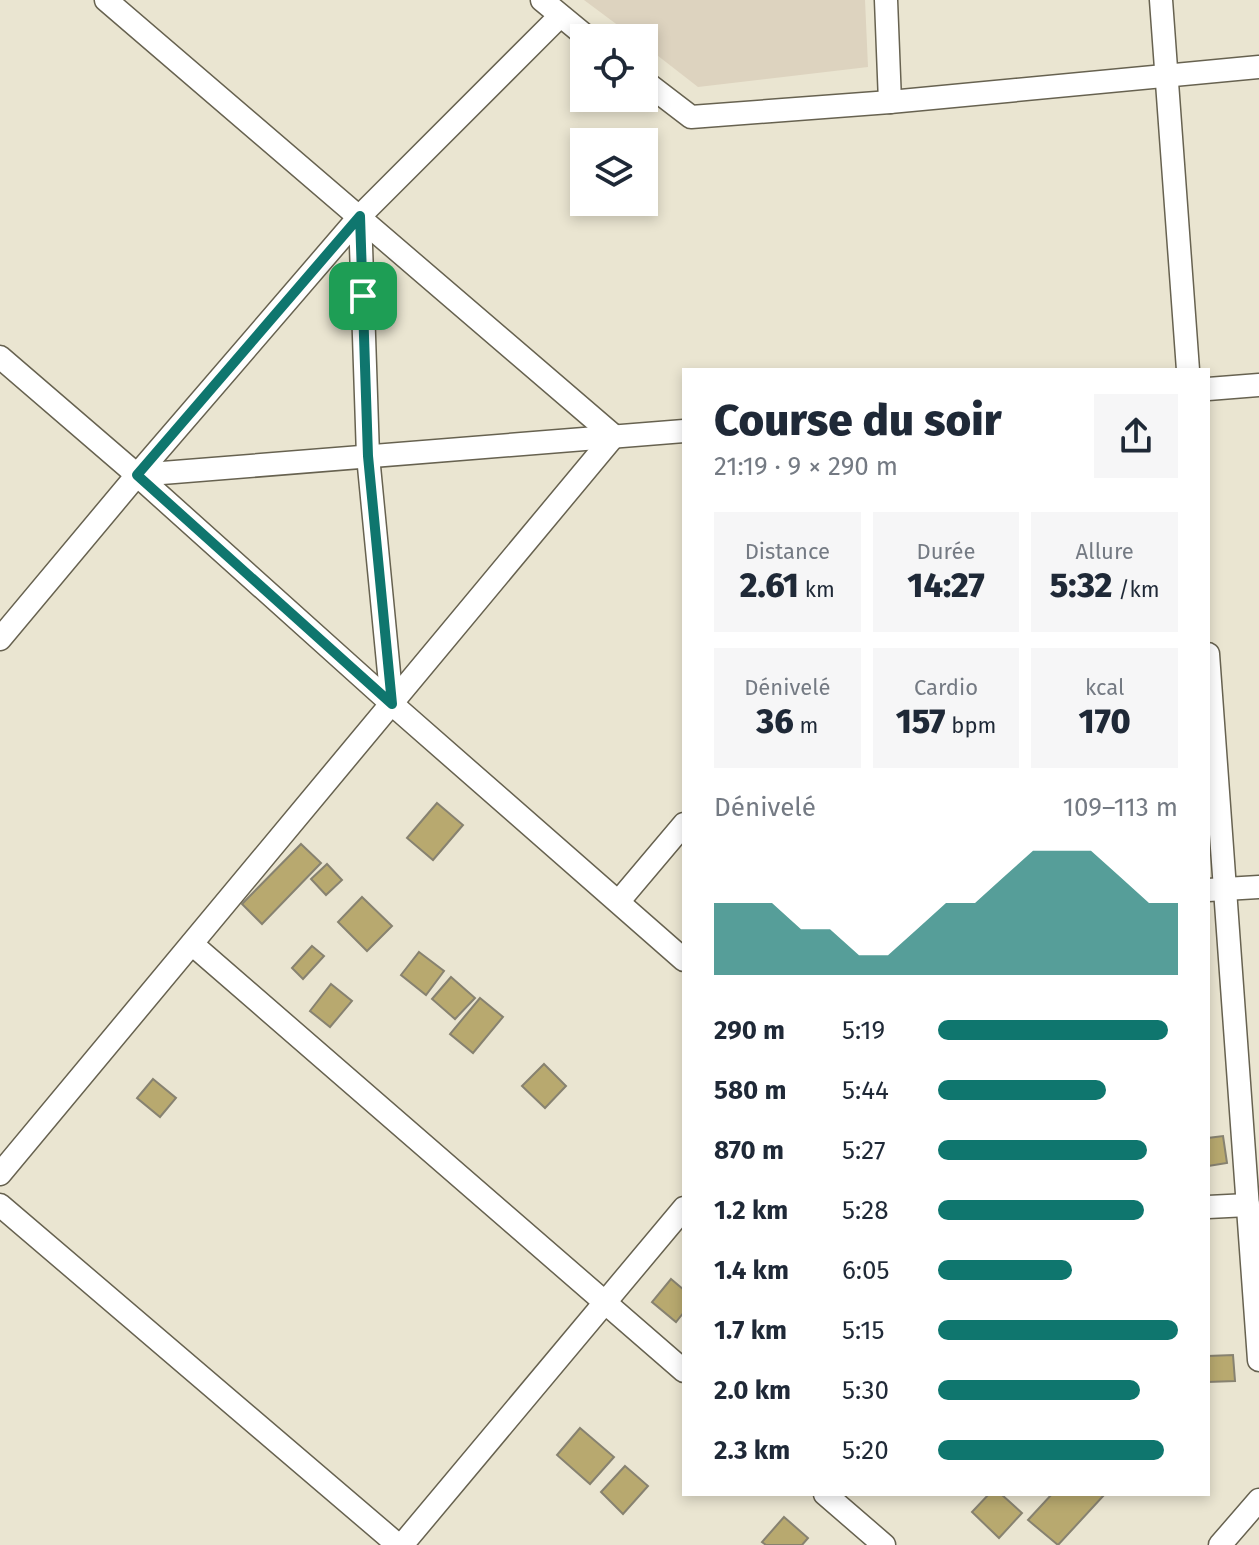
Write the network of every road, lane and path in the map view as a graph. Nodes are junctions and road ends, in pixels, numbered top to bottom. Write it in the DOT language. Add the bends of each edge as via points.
graph roads {
  1 [pos="106,0"];
  2 [pos="542,0"];
  3 [pos="886,0"];
  4 [pos="1161,0"];
  5 [pos="560,16"];
  6 [pos="570,24"];
  7 [pos="1259,67"];
  8 [pos="1167,77"];
  9 [pos="658,92"];
  10 [pos="890,102"];
  11 [pos="360,216"];
  12 [pos="0,357"];
  13 [pos="1188,368"];
  14 [pos="1259,385"];
  15 [pos="1210,389"];
  16 [pos="682,431"];
  17 [pos="614,436"];
  18 [pos="368,456"];
  19 [pos="137,475"];
  20 [pos="0,639"];
  21 [pos="392,704"];
  22 [pos="1210,707"];
  23 [pos="682,826"];
  24 [pos="1259,887"];
  25 [pos="1216,890"];
  26 [pos="619,901"];
  27 [pos="192,944"];
  28 [pos="682,958"];
  29 [pos="0,1174"];
  30 [pos="0,1205"];
  31 [pos="1248,1205"];
  32 [pos="1210,1207"];
  33 [pos="682,1210"];
  34 [pos="605,1303"];
  35 [pos="1259,1360"];
  36 [pos="682,1369"];
  37 [pos="835,1497"];
  38 [pos="1259,1500"];
  39 [pos="400,1545"];
  40 [pos="884,1545"];
  41 [pos="1220,1545"];
  1 -- 11 [label="street"];
  2 -- 5 [label="street"];
  3 -- 10 [label="street"];
  4 -- 8 [label="street"];
  5 -- 6 [label="street"];
  5 -- 11 [label="street"];
  7 -- 8 [label="street"];
  8 -- 10 [label="street"];
  8 -- 13 [label="street"];
  9 -- 10 [label="street" via="691,117"];
  11 -- 17 [label="street"];
  11 -- 18 [label="street"];
  11 -- 19 [label="street"];
  12 -- 19 [label="street"];
  14 -- 15 [label="street"];
  16 -- 17 [label="street"];
  17 -- 18 [label="street"];
  17 -- 21 [label="street"];
  18 -- 19 [label="street"];
  18 -- 21 [label="street"];
  19 -- 20 [label="street"];
  19 -- 21 [label="street"];
  21 -- 26 [label="street"];
  21 -- 27 [label="street"];
  22 -- 25 [label="street"];
  23 -- 26 [label="street"];
  24 -- 25 [label="street"];
  25 -- 31 [label="street"];
  26 -- 28 [label="street"];
  27 -- 29 [label="street"];
  27 -- 34 [label="street"];
  30 -- 39 [label="street"];
  31 -- 32 [label="street"];
  31 -- 35 [label="street"];
  33 -- 34 [label="street"];
  34 -- 36 [label="street"];
  34 -- 39 [label="street"];
  37 -- 40 [label="street"];
  38 -- 41 [label="street"];
}
